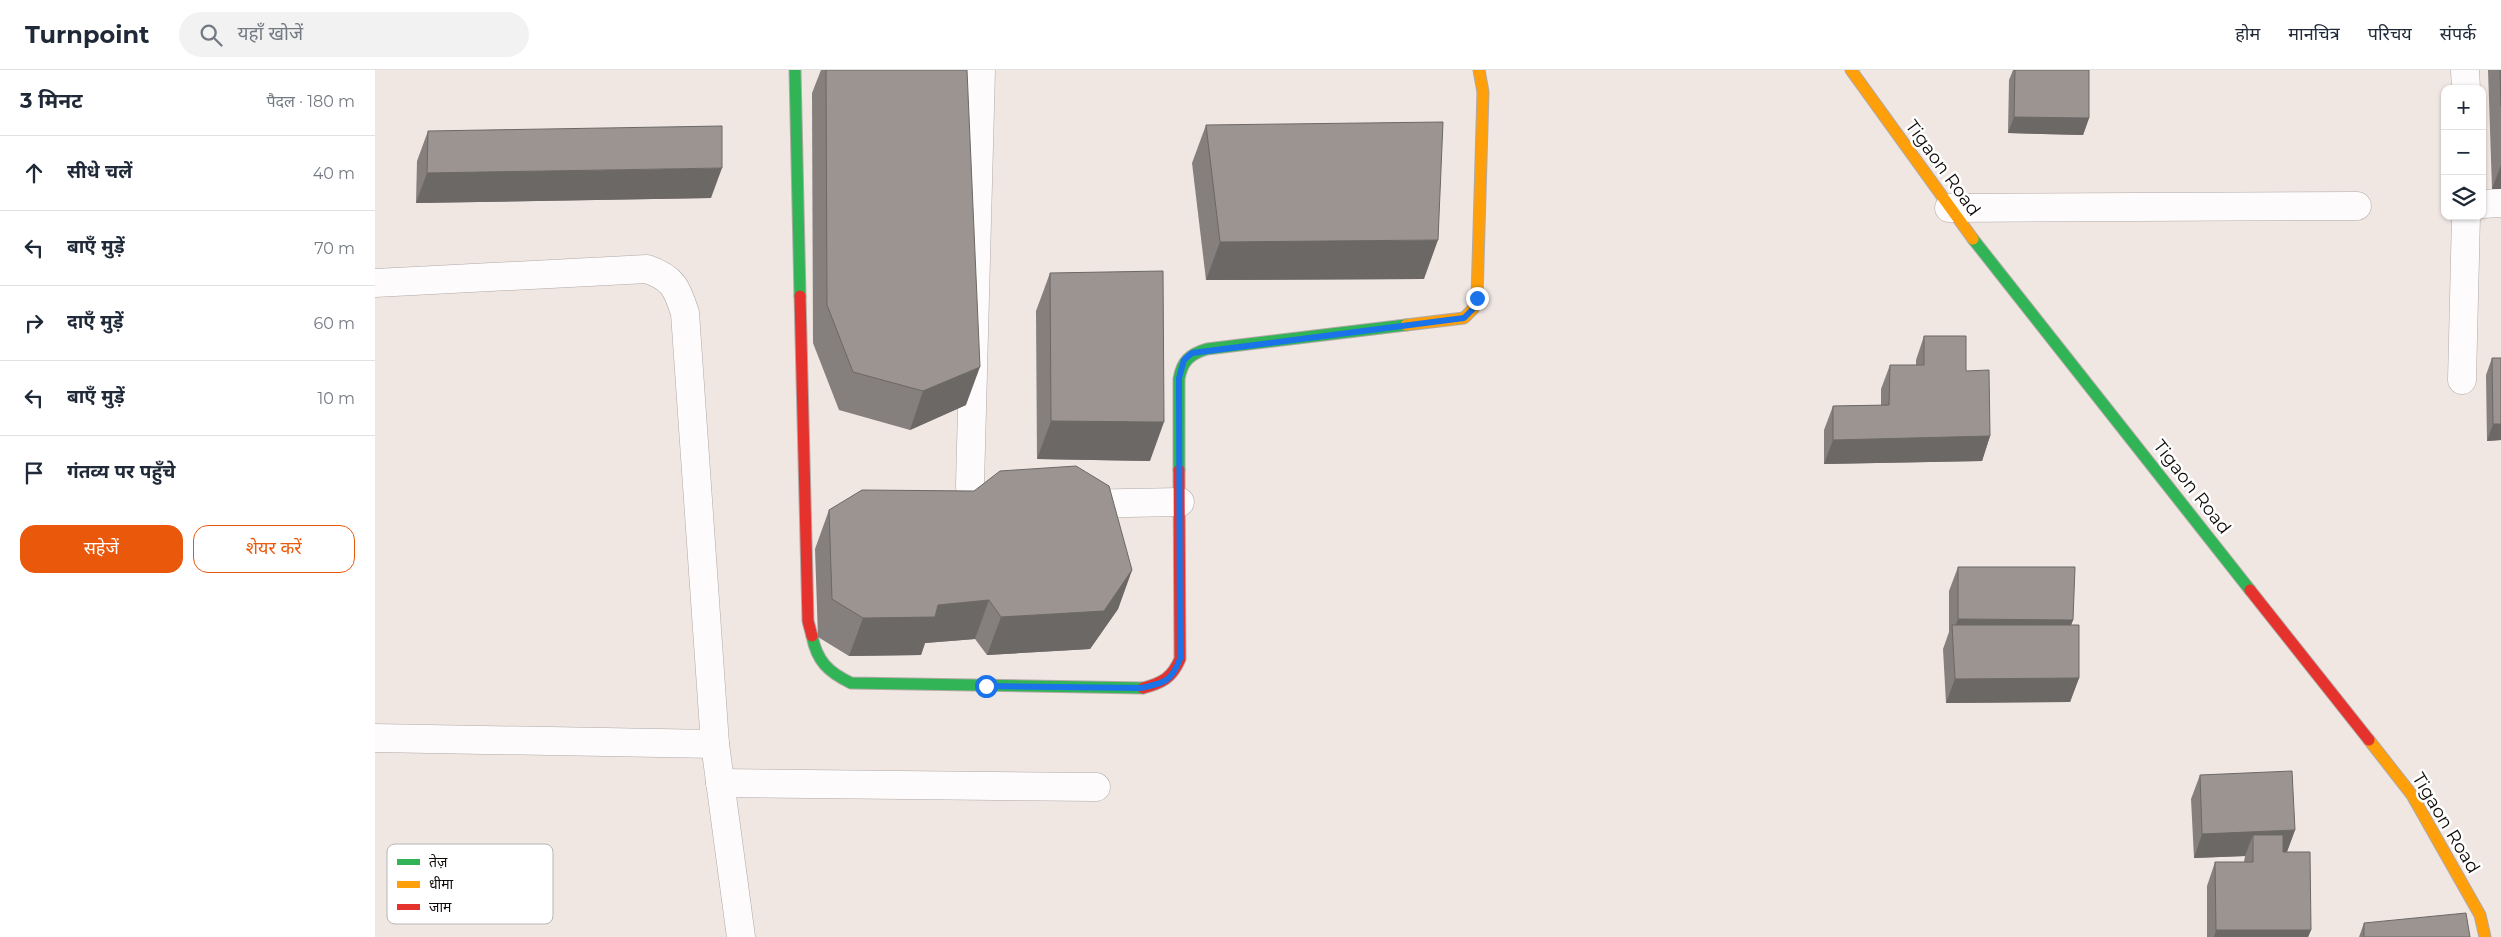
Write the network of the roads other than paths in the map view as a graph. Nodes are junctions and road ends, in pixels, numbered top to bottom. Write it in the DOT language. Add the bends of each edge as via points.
graph roads {
  1 [pos="795,70"];
  2 [pos="981,70"];
  3 [pos="1479,70"];
  4 [pos="1851,70"];
  5 [pos="2465,70"];
  6 [pos="2466,85"];
  7 [pos="2501,203"];
  8 [pos="2486,204"];
  9 [pos="2357,206"];
  10 [pos="1949,208"];
  11 [pos="2466,220"];
  12 [pos="375,283"];
  13 [pos="2462,380"];
  14 [pos="1179,502"];
  15 [pos="1053,504"];
  16 [pos="1024,505"];
  17 [pos="375,738"];
  18 [pos="715,744"];
  19 [pos="720,783"];
  20 [pos="1096,787"];
  21 [pos="741,937"];
  22 [pos="2485,937"];
  1 -- 14 [label="street" via="808,620 816,656 831,675 851,683 1132,688 1163,683 1174,674 1180,659"];
  2 -- 16 [label="street" via="971,500 977,506"];
  3 -- 14 [label="street" via="1483,92 1478,278 1473,309 1464,318 1192,353 1180,369"];
  4 -- 10 [label="street, Tigaon Road"];
  5 -- 6 [label="street"];
  7 -- 8 [label="street"];
  9 -- 10 [label="street"];
  10 -- 22 [label="street, Tigaon Road" via="2413,795 2480,915"];
  11 -- 13 [label="street"];
  12 -- 18 [label="street" via="647,269 665,275 678,294 685,313"];
  14 -- 15 [label="street"];
  17 -- 18 [label="street"];
  18 -- 19 [label="street"];
  19 -- 20 [label="street"];
  19 -- 21 [label="street"];
}
